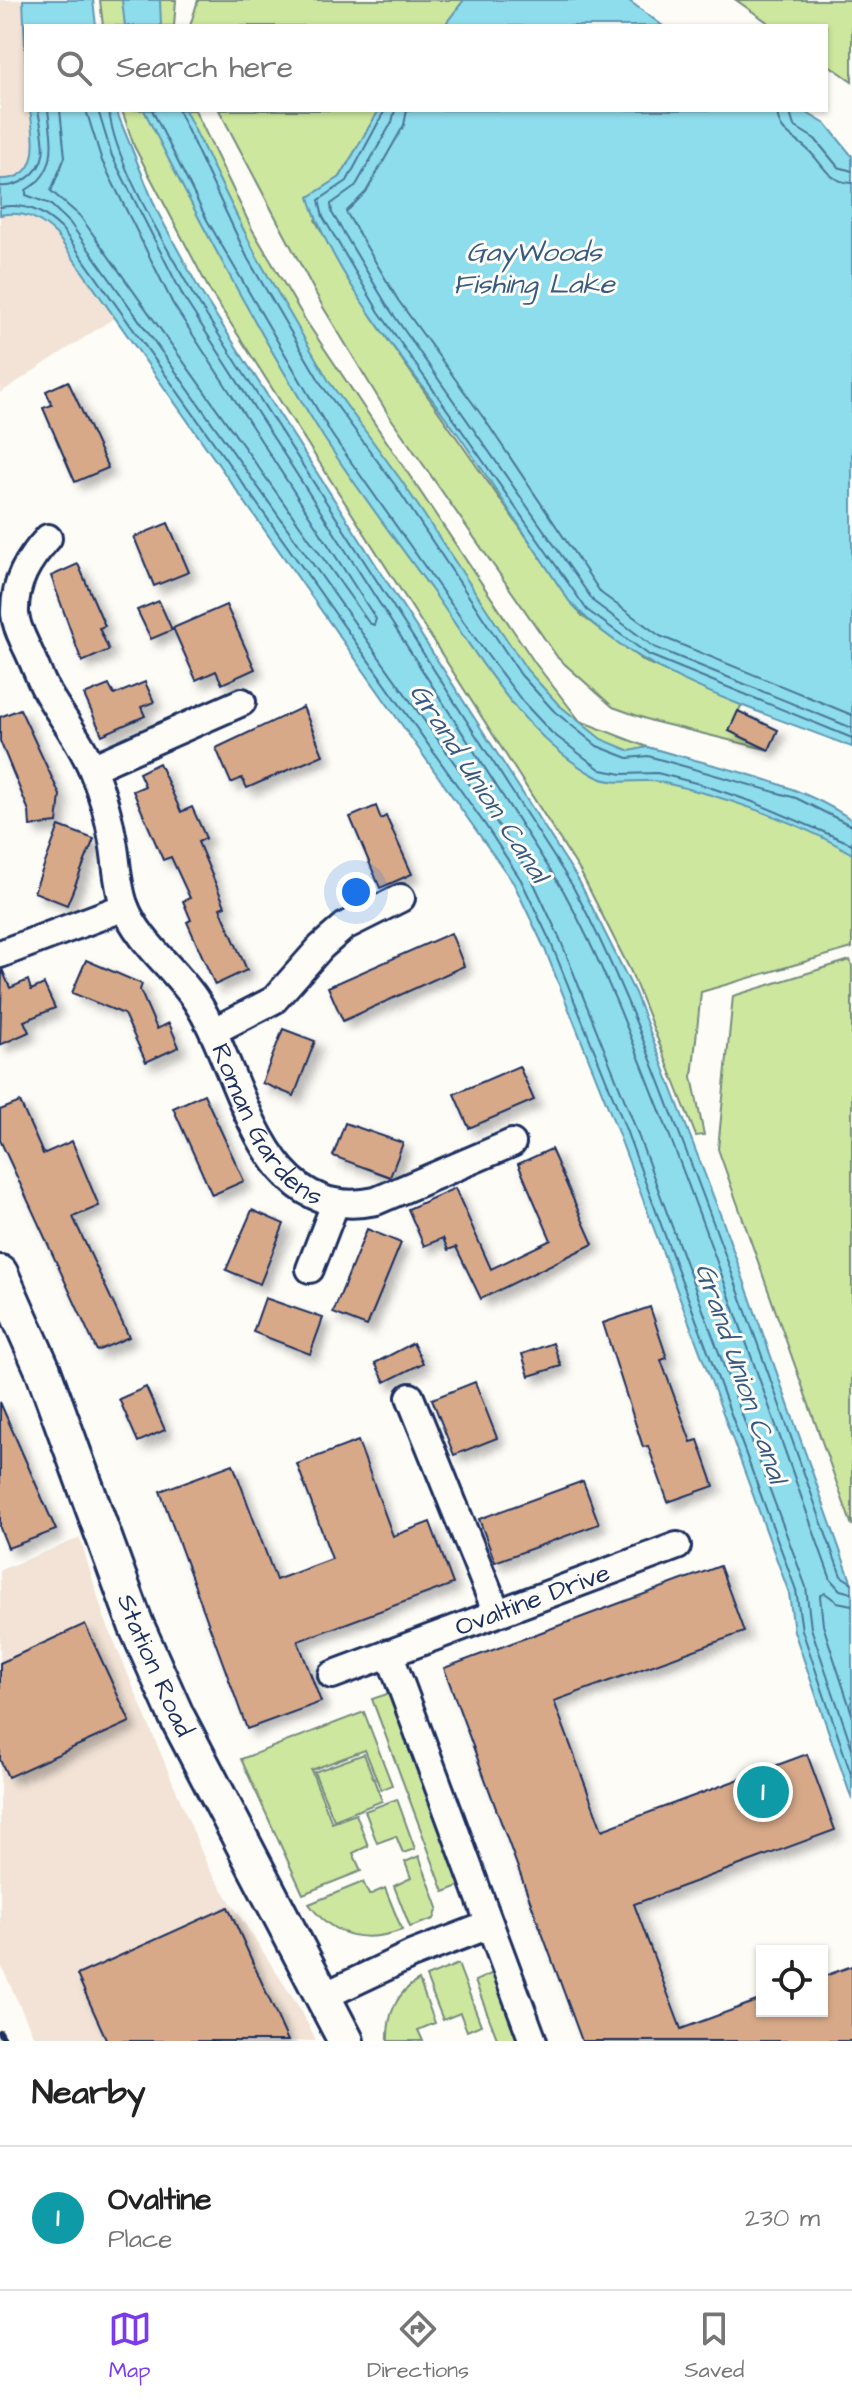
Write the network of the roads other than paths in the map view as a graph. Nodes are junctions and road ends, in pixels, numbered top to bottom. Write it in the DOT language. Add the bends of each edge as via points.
graph roads {
  1 [pos="48,538"];
  2 [pos="242,702"];
  3 [pos="92,768"];
  4 [pos="401,898"];
  5 [pos="125,907"];
  6 [pos="0,954"];
  7 [pos="214,1031"];
  8 [pos="512,1143"];
  9 [pos="335,1204"];
  10 [pos="310,1269"];
  11 [pos="0,1273"];
  12 [pos="410,1397"];
  13 [pos="677,1546"];
  14 [pos="497,1613"];
  15 [pos="389,1653"];
  16 [pos="332,1675"];
  17 [pos="489,1925"];
  18 [pos="324,1996"];
  19 [pos="346,2041"];
  20 [pos="533,2041"];
  1 -- 3 [label="street, Roman Gardens" via="28,560 20,579 15,617 45,688"];
  2 -- 3 [label="street"];
  3 -- 5 [label="street, Roman Gardens" via="113,838"];
  4 -- 7 [label="street, Roman Gardens" via="345,926 274,1000"];
  5 -- 6 [label="street"];
  5 -- 7 [label="street, Roman Gardens"];
  7 -- 9 [label="street, Roman Gardens" via="263,1147 285,1175"];
  8 -- 9 [label="street, Roman Gardens" via="376,1201"];
  9 -- 10 [label="street, Roman Gardens"];
  11 -- 18 [label="street, Station Road" via="43,1370 101,1534 165,1689"];
  12 -- 14 [label="street"];
  13 -- 14 [label="street, Ovaltine Drive"];
  14 -- 15 [label="street, Ovaltine Drive"];
  15 -- 16 [label="street, Ovaltine Drive"];
  15 -- 17 [label="street"];
  17 -- 18 [label="street"];
  17 -- 20 [label="street"];
  18 -- 19 [label="street, Station Road"];
}
